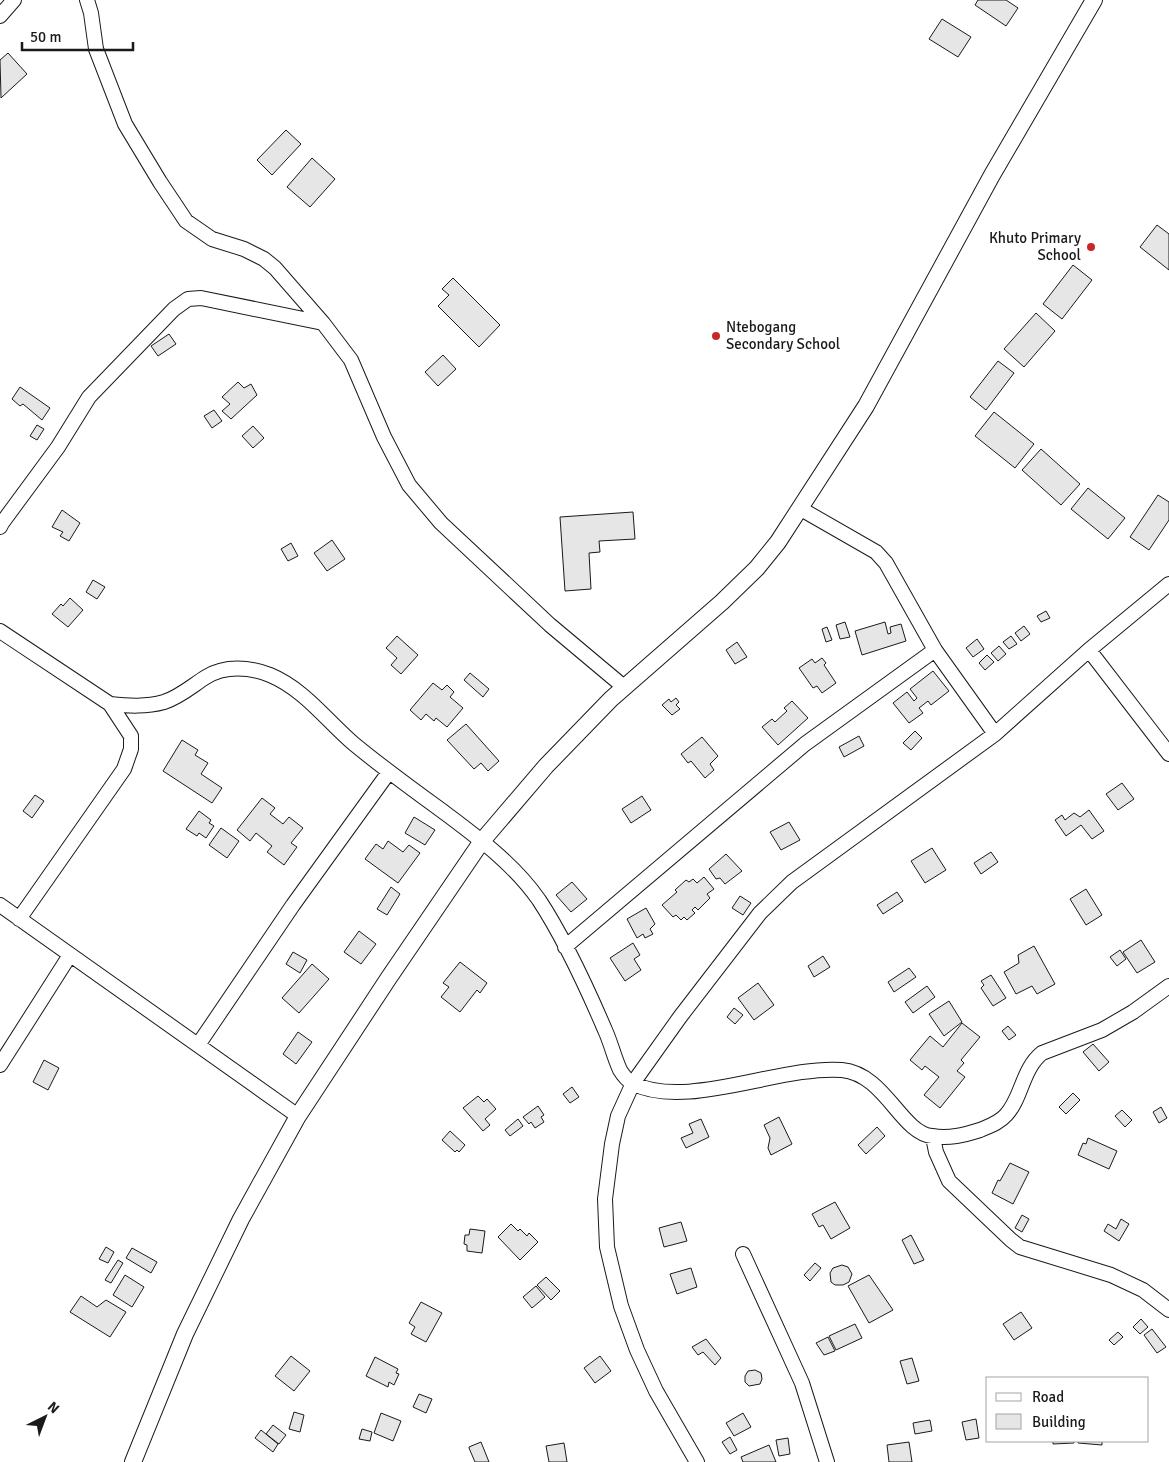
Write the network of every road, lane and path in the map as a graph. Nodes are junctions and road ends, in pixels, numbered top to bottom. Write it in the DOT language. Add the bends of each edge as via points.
graph roads {
  1 [pos="14,0"];
  2 [pos="87,0"];
  3 [pos="1094,0"];
  4 [pos="0,16"];
  5 [pos="323,323"];
  6 [pos="801,509"];
  7 [pos="0,520"];
  8 [pos="1168,587"];
  9 [pos="0,631"];
  10 [pos="935,650"];
  11 [pos="1089,650"];
  12 [pos="624,687"];
  13 [pos="110,704"];
  14 [pos="995,734"];
  15 [pos="1169,754"];
  16 [pos="389,772"];
  17 [pos="482,840"];
  18 [pos="0,905"];
  19 [pos="19,919"];
  20 [pos="565,946"];
  21 [pos="70,955"];
  22 [pos="1169,986"];
  23 [pos="198,1045"];
  24 [pos="0,1065"];
  25 [pos="633,1083"];
  26 [pos="298,1116"];
  27 [pos="933,1137"];
  28 [pos="743,1254"];
  29 [pos="1169,1310"];
  30 [pos="134,1462"];
  31 [pos="696,1462"];
  32 [pos="827,1462"];
  1 -- 4 [label="street"];
  2 -- 5 [label="street" via="96,49 125,124 186,221 212,239 264,259"];
  3 -- 6 [label="street" via="992,175 866,406"];
  5 -- 7 [label="street" via="200,298 188,299 174,309 89,397 58,447"];
  5 -- 12 [label="street" via="351,360 409,485 434,515 550,624"];
  6 -- 10 [label="street" via="876,552 886,563"];
  6 -- 12 [label="street" via="757,568"];
  8 -- 11 [label="street"];
  9 -- 13 [label="street"];
  10 -- 14 [label="street"];
  10 -- 20 [label="street" via="805,744"];
  11 -- 14 [label="street"];
  11 -- 15 [label="street"];
  12 -- 17 [label="street" via="546,766"];
  13 -- 16 [label="street" via="137,706 167,701 209,674 227,668 246,668 270,675 296,690"];
  13 -- 19 [label="street" via="131,736 131,749 124,769"];
  14 -- 25 [label="street" via="792,882 771,901"];
  16 -- 17 [label="street"];
  16 -- 23 [label="street" via="293,904"];
  17 -- 20 [label="street" via="509,864 538,900"];
  17 -- 26 [label="street"];
  18 -- 19 [label="street"];
  19 -- 21 [label="street"];
  20 -- 25 [label="street" via="606,1031 620,1070"];
  21 -- 23 [label="street"];
  21 -- 24 [label="street"];
  22 -- 27 [label="street" via="1102,1030 1042,1053 1026,1074 1008,1113 1001,1120 963,1136"];
  23 -- 26 [label="street"];
  25 -- 27 [label="street" via="664,1092 700,1091 792,1073 828,1069 848,1071 876,1085 922,1134"];
  25 -- 31 [label="street" via="618,1116 612,1144 605,1199 607,1247 621,1306 637,1350"];
  26 -- 30 [label="street" via="241,1219 185,1334"];
  27 -- 29 [label="street" via="949,1181 1020,1247 1111,1275 1143,1290"];
  28 -- 32 [label="street" via="802,1383"];
}
